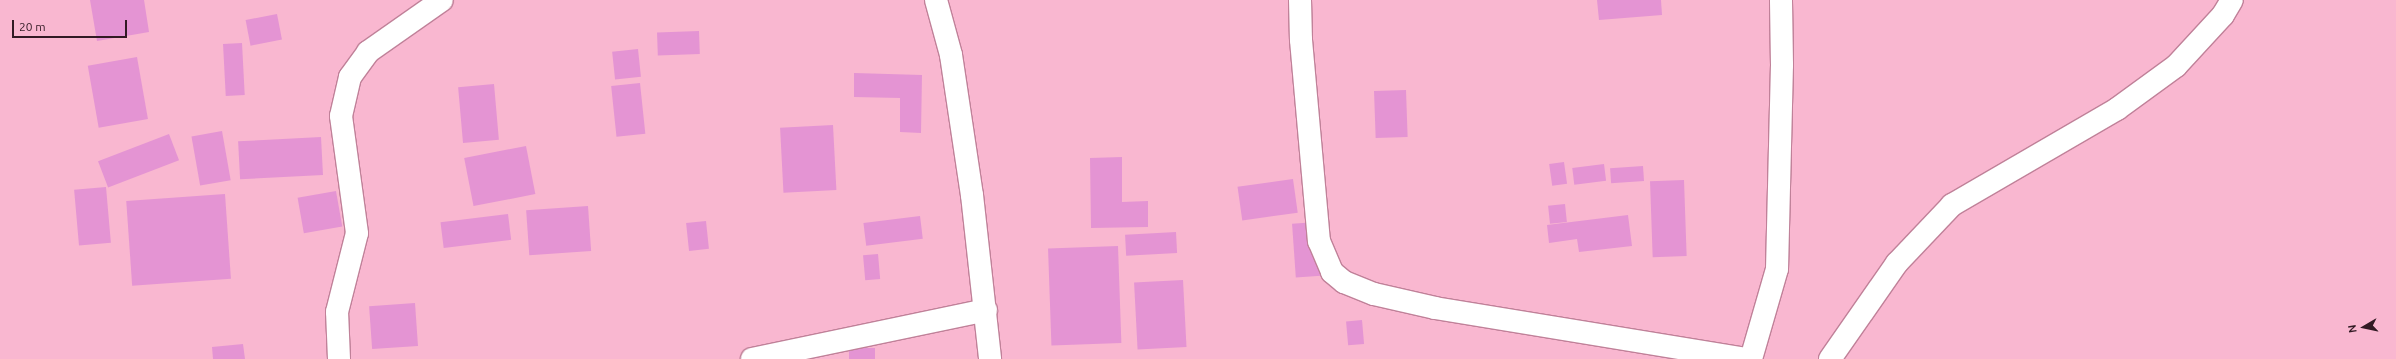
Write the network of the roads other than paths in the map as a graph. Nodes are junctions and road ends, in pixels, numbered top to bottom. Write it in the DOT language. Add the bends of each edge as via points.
graph roads {
  1 [pos="442,0"];
  2 [pos="936,0"];
  3 [pos="1300,0"];
  4 [pos="1780,0"];
  5 [pos="2232,0"];
  6 [pos="986,310"];
  7 [pos="339,359"];
  8 [pos="752,359"];
  9 [pos="990,359"];
  10 [pos="1746,359"];
  11 [pos="1751,359"];
  12 [pos="1830,359"];
  1 -- 7 [label="street" via="368,52 350,77 341,116 357,233 337,312"];
  2 -- 6 [label="street" via="951,55"];
  3 -- 10 [label="street" via="1301,40 1319,241 1332,272 1344,282 1374,294 1435,308"];
  4 -- 11 [label="street" via="1782,65 1777,269"];
  5 -- 12 [label="street" via="2223,15 2176,66 2116,109 1952,205 1897,263"];
  6 -- 8 [label="street"];
  6 -- 9 [label="street"];
}
